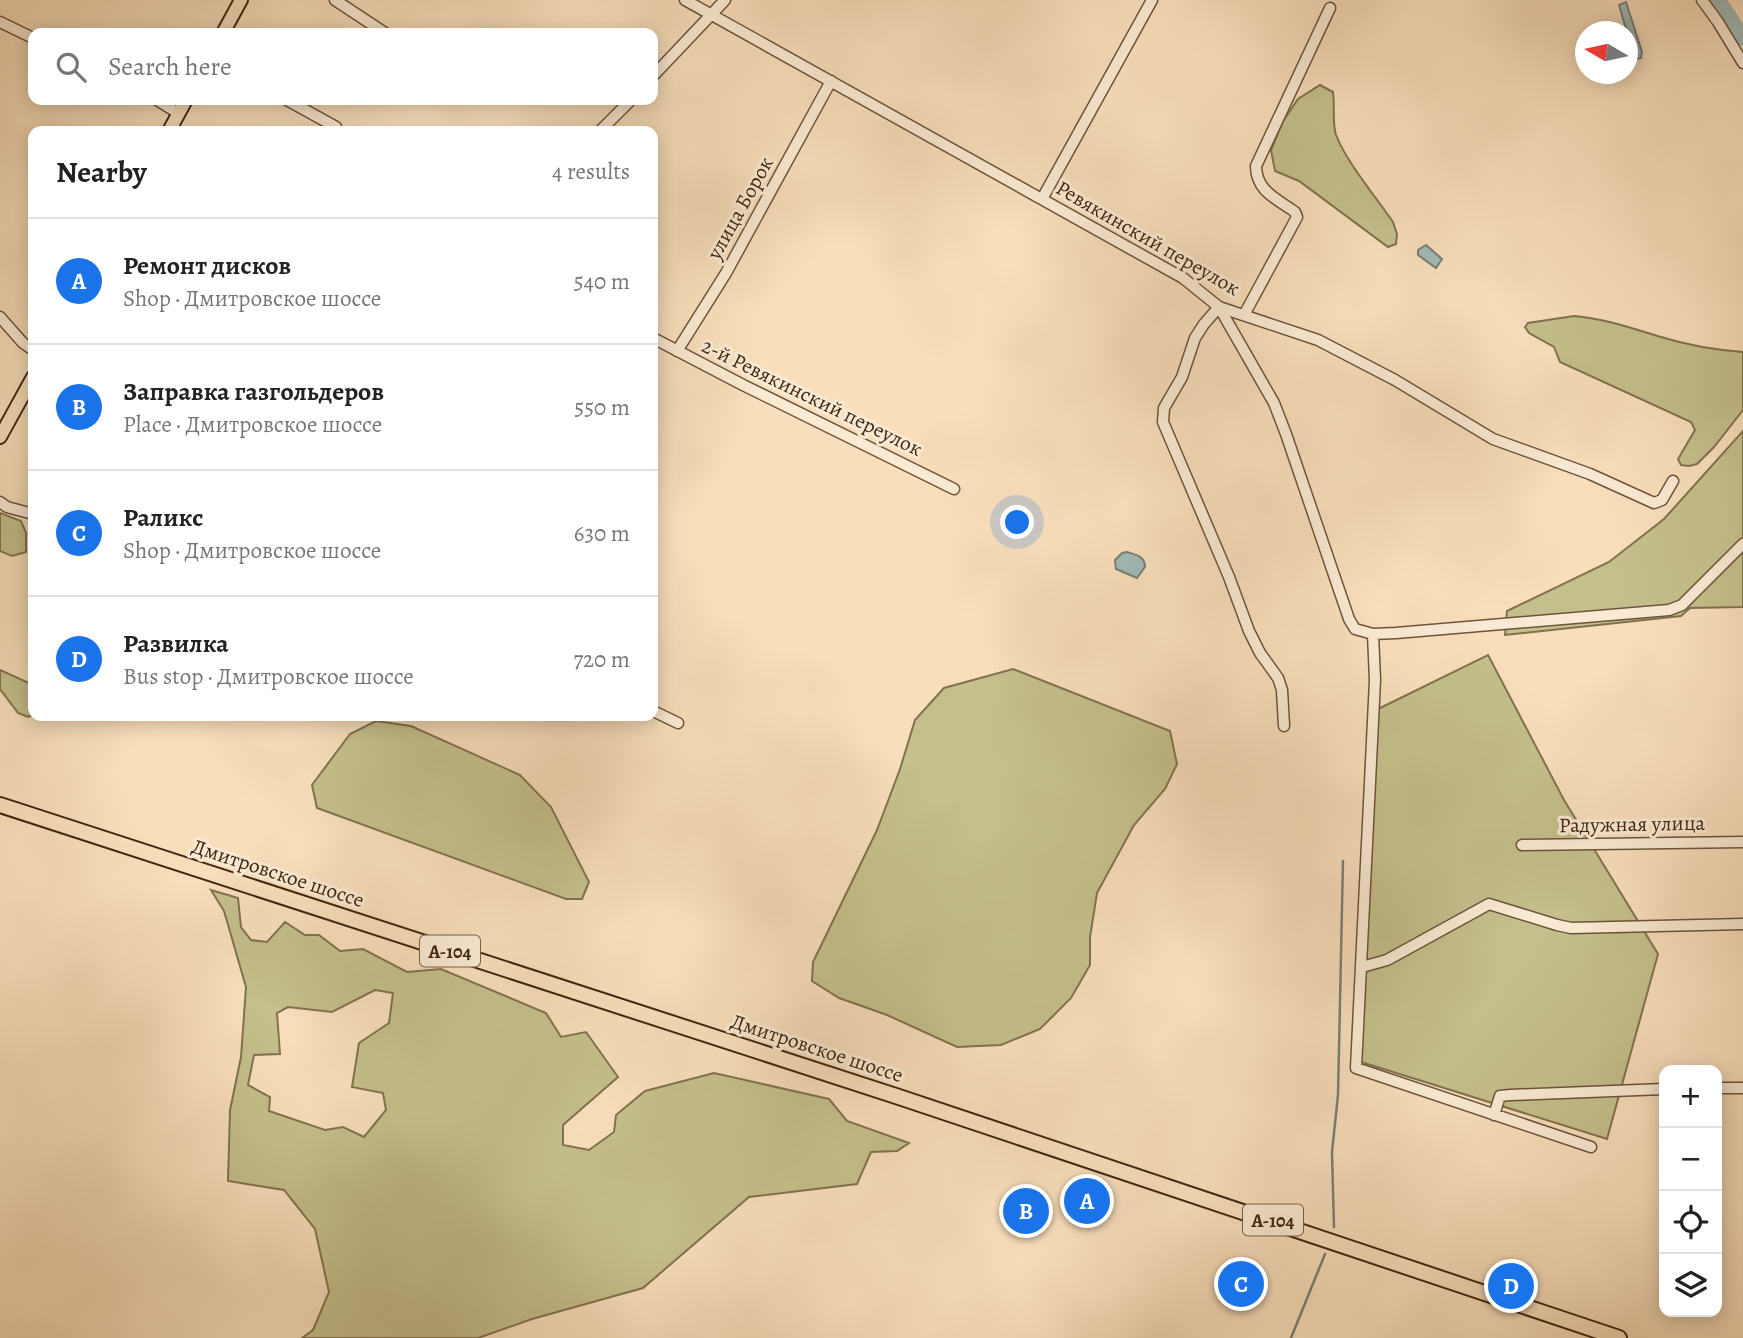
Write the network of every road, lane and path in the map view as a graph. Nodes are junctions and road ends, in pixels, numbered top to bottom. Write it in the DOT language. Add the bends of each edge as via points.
graph roads {
  1 [pos="241,0"];
  2 [pos="335,0"];
  3 [pos="685,0"];
  4 [pos="725,0"];
  5 [pos="1152,0"];
  6 [pos="1702,0"];
  7 [pos="1330,8"];
  8 [pos="711,15"];
  9 [pos="0,22"];
  10 [pos="226,28"];
  11 [pos="377,28"];
  12 [pos="28,36"];
  13 [pos="1743,63"];
  14 [pos="658,71"];
  15 [pos="831,81"];
  16 [pos="166,105"];
  17 [pos="183,105"];
  18 [pos="296,105"];
  19 [pos="626,105"];
  20 [pos="178,113"];
  21 [pos="172,126"];
  22 [pos="334,126"];
  23 [pos="605,126"];
  24 [pos="1042,199"];
  25 [pos="1219,307"];
  26 [pos="1244,315"];
  27 [pos="0,317"];
  28 [pos="658,341"];
  29 [pos="28,346"];
  30 [pos="677,351"];
  31 [pos="28,385"];
  32 [pos="2,428"];
  33 [pos="1672,481"];
  34 [pos="954,489"];
  35 [pos="0,502"];
  36 [pos="28,513"];
  37 [pos="1743,544"];
  38 [pos="1373,634"];
  39 [pos="658,713"];
  40 [pos="678,723"];
  41 [pos="1284,726"];
  42 [pos="0,805"];
  43 [pos="1743,842"];
  44 [pos="1521,845"];
  45 [pos="1743,924"];
  46 [pos="1362,967"];
  47 [pos="1722,1088"];
  48 [pos="1743,1088"];
  49 [pos="1659,1089"];
  50 [pos="1494,1115"];
  51 [pos="1591,1147"];
  52 [pos="1619,1338"];
  1 -- 10 [label="main road"];
  2 -- 11 [label="street"];
  3 -- 8 [label="street, Ревякинский переулок"];
  4 -- 8 [label="street"];
  5 -- 24 [label="street"];
  6 -- 13 [label="street"];
  7 -- 26 [label="street" via="1256,166 1262,188 1297,217"];
  8 -- 14 [label="street"];
  8 -- 15 [label="street, Ревякинский переулок"];
  9 -- 12 [label="street"];
  15 -- 24 [label="street, Ревякинский переулок"];
  15 -- 30 [label="street, улица Борок" via="726,274"];
  16 -- 20 [label="street"];
  17 -- 20 [label="main road"];
  18 -- 22 [label="street"];
  19 -- 23 [label="street"];
  20 -- 21 [label="main road"];
  24 -- 25 [label="street, Ревякинский переулок" via="1183,278"];
  25 -- 26 [label="street, Ревякинский переулок"];
  25 -- 38 [label="street" via="1274,403 1349,619 1355,629"];
  25 -- 41 [label="street" via="1195,338 1182,377 1164,408 1163,422 1249,631 1278,678"];
  26 -- 33 [label="street, Ревякинский переулок" via="1318,340 1493,439 1654,503 1662,500"];
  27 -- 29 [label="street"];
  28 -- 30 [label="street, 2-й Ревякинский переулок"];
  30 -- 34 [label="street, 2-й Ревякинский переулок"];
  31 -- 32 [label="main road"];
  35 -- 36 [label="street"];
  37 -- 38 [label="street" via="1682,605 1669,610"];
  38 -- 46 [label="street" via="1375,680"];
  39 -- 40 [label="street"];
  42 -- 52 [label="highway, Дмитровское шоссе / А-104" via="899,1097"];
  43 -- 44 [label="street, Радужная улица"];
  45 -- 46 [label="street" via="1571,928 1489,904 1387,960"];
  46 -- 50 [label="street" via="1356,1068"];
  47 -- 48 [label="street"];
  49 -- 50 [label="street" via="1500,1096"];
  50 -- 51 [label="street"];
}
